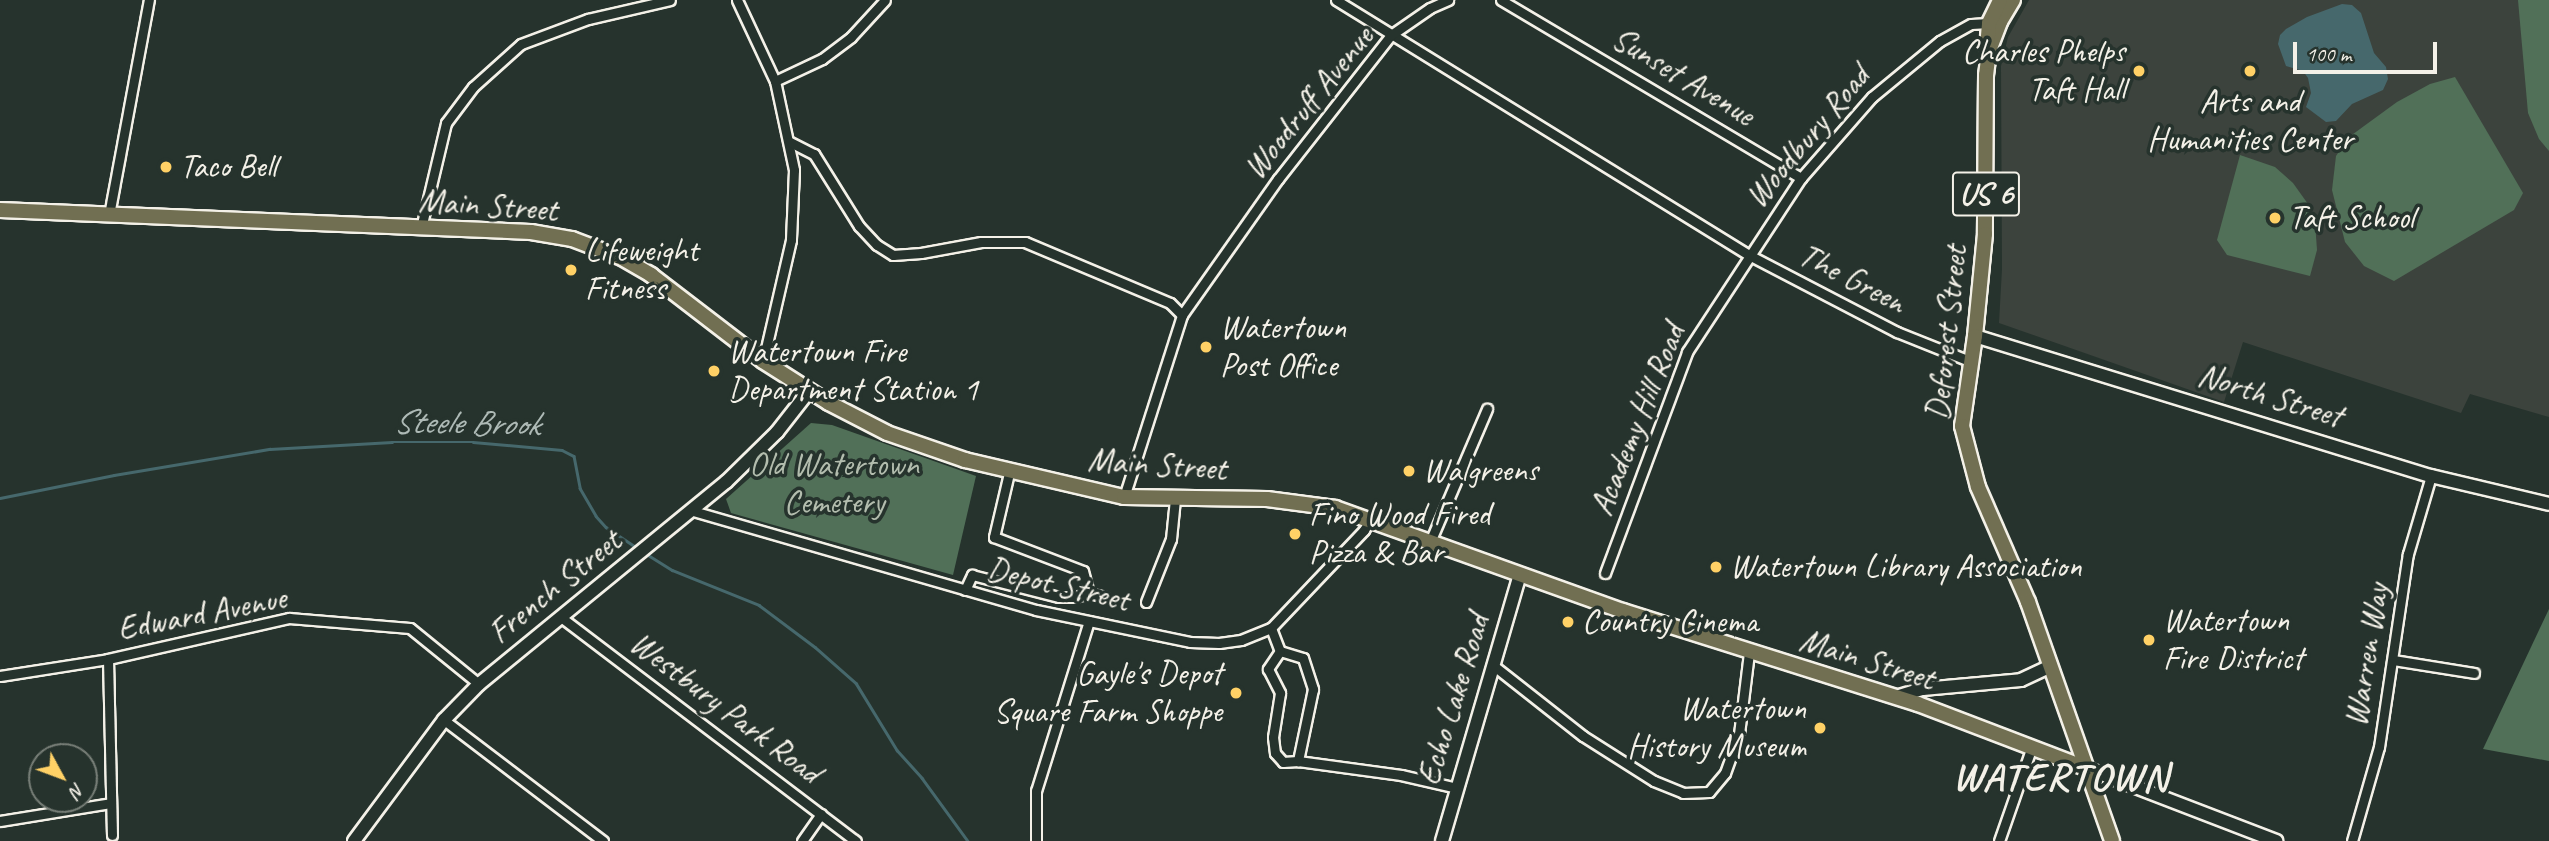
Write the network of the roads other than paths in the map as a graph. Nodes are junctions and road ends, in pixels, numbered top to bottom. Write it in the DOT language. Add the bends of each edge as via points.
graph roads {
  1 [pos="149,0"];
  2 [pos="670,0"];
  3 [pos="737,0"];
  4 [pos="885,0"];
  5 [pos="1336,0"];
  6 [pos="1448,0"];
  7 [pos="1502,0"];
  8 [pos="2002,3"];
  9 [pos="1989,23"];
  10 [pos="1391,35"];
  11 [pos="1989,51"];
  12 [pos="775,81"];
  13 [pos="790,142"];
  14 [pos="1801,178"];
  15 [pos="0,210"];
  16 [pos="109,215"];
  17 [pos="421,229"];
  18 [pos="1749,254"];
  19 [pos="1182,314"];
  20 [pos="1975,336"];
  21 [pos="763,361"];
  22 [pos="1972,362"];
  23 [pos="809,391"];
  24 [pos="1487,409"];
  25 [pos="1009,473"];
  26 [pos="2431,476"];
  27 [pos="1124,497"];
  28 [pos="1175,499"];
  29 [pos="2549,504"];
  30 [pos="693,511"];
  31 [pos="1370,520"];
  32 [pos="1430,542"];
  33 [pos="1605,573"];
  34 [pos="1520,575"];
  35 [pos="965,590"];
  36 [pos="1089,593"];
  37 [pos="1105,597"];
  38 [pos="1146,602"];
  39 [pos="562,618"];
  40 [pos="1089,621"];
  41 [pos="1271,628"];
  42 [pos="1280,651"];
  43 [pos="1749,652"];
  44 [pos="108,659"];
  45 [pos="2393,660"];
  46 [pos="1494,666"];
  47 [pos="2051,666"];
  48 [pos="2474,673"];
  49 [pos="0,676"];
  50 [pos="479,684"];
  51 [pos="1896,697"];
  52 [pos="444,720"];
  53 [pos="2032,746"];
  54 [pos="1298,761"];
  55 [pos="2086,768"];
  56 [pos="1457,788"];
  57 [pos="111,803"];
  58 [pos="821,814"];
  59 [pos="0,821"];
  60 [pos="112,835"];
  61 [pos="359,839"];
  62 [pos="603,841"];
  63 [pos="802,841"];
  64 [pos="856,841"];
  65 [pos="1036,841"];
  66 [pos="1442,841"];
  67 [pos="1999,841"];
  68 [pos="2112,841"];
  69 [pos="2276,841"];
  70 [pos="2352,841"];
  1 -- 16 [label="street"];
  2 -- 17 [label="street" via="588,19 521,44 473,87 446,123"];
  3 -- 12 [label="street"];
  4 -- 12 [label="street" via="851,37 822,58"];
  5 -- 10 [label="street"];
  6 -- 10 [label="street"];
  7 -- 14 [label="street, Sunset Avenue"];
  8 -- 9 [label="main road, US 6"];
  8 -- 11 [label="main road, US 6"];
  9 -- 11 [label="main road, US 6" via="1985,41"];
  9 -- 14 [label="street, Woodbury Road" via="1970,24 1940,41 1882,89"];
  10 -- 18 [label="street, Woodruff Avenue"];
  10 -- 19 [label="street, Woodruff Avenue" via="1278,179"];
  11 -- 20 [label="main road, Deforest Street / US 6" via="1985,234"];
  12 -- 13 [label="street"];
  13 -- 19 [label="street" via="814,154 859,226 893,255 981,242 1025,242 1170,303"];
  13 -- 21 [label="street" via="794,170 791,240"];
  14 -- 18 [label="street, Woodbury Road"];
  15 -- 16 [label="main road, Main Street"];
  16 -- 17 [label="main road, Main Street"];
  17 -- 21 [label="main road, Main Street" via="531,232 590,245 651,275"];
  18 -- 22 [label="street, The Green" via="1881,325"];
  18 -- 33 [label="street, Academy Hill Road" via="1687,352"];
  19 -- 27 [label="street, Woodruff Avenue"];
  20 -- 22 [label="main road, Deforest Street / US 6"];
  20 -- 26 [label="street, North Street"];
  21 -- 23 [label="main road, Main Street"];
  22 -- 47 [label="main road, Deforest Street / US 6" via="1962,426 1969,461"];
  23 -- 25 [label="main road, Main Street" via="887,433"];
  23 -- 30 [label="street, French Street" via="764,445"];
  24 -- 32 [label="street"];
  25 -- 27 [label="main road, Main Street"];
  25 -- 36 [label="street" via="994,537 1083,571"];
  26 -- 29 [label="street, North Street"];
  26 -- 45 [label="street, Warren Way" via="2408,554"];
  27 -- 28 [label="main road, Main Street"];
  28 -- 31 [label="main road, Main Street" via="1314,503"];
  28 -- 38 [label="street" via="1171,539"];
  30 -- 35 [label="street, Depot Street"];
  30 -- 39 [label="street, French Street"];
  31 -- 32 [label="main road, Main Street"];
  31 -- 41 [label="street, Depot Street"];
  32 -- 34 [label="main road, Main Street"];
  34 -- 43 [label="main road, Main Street"];
  34 -- 46 [label="street, Echo Lake Road"];
  35 -- 36 [label="street" via="972,575 1059,597"];
  35 -- 40 [label="street, Depot Street"];
  36 -- 37 [label="street"];
  39 -- 50 [label="street, French Street"];
  39 -- 58 [label="street, Westbury Park Road"];
  40 -- 41 [label="street, Depot Street" via="1200,642 1241,640"];
  40 -- 65 [label="street" via="1035,791"];
  41 -- 42 [label="street"];
  42 -- 54 [label="street" via="1303,659 1313,689"];
  42 -- 54 [label="street" via="1268,669 1280,693 1275,753 1283,762"];
  43 -- 46 [label="street" via="1739,734 1726,773 1709,792 1684,793 1654,781 1583,736"];
  43 -- 51 [label="main road, Main Street"];
  44 -- 49 [label="street, Edward Avenue"];
  44 -- 50 [label="street, Edward Avenue" via="289,618 384,624 410,628"];
  44 -- 57 [label="street"];
  45 -- 48 [label="street"];
  45 -- 70 [label="street, Warren Way" via="2379,747"];
  46 -- 56 [label="street, Echo Lake Road"];
  47 -- 51 [label="street" via="2021,680 1923,689"];
  47 -- 55 [label="main road, Deforest Street / US 6"];
  50 -- 52 [label="street, French Street"];
  51 -- 53 [label="main road, Main Street"];
  52 -- 61 [label="street, French Street"];
  52 -- 62 [label="street"];
  53 -- 55 [label="main road, Main Street"];
  53 -- 67 [label="street"];
  54 -- 56 [label="street"];
  55 -- 68 [label="main road, US 6"];
  55 -- 69 [label="street, Main Street"];
  56 -- 66 [label="street, Echo Lake Road"];
  57 -- 59 [label="street"];
  57 -- 60 [label="street"];
  58 -- 63 [label="street"];
  58 -- 64 [label="street, Westbury Park Road"];
}
